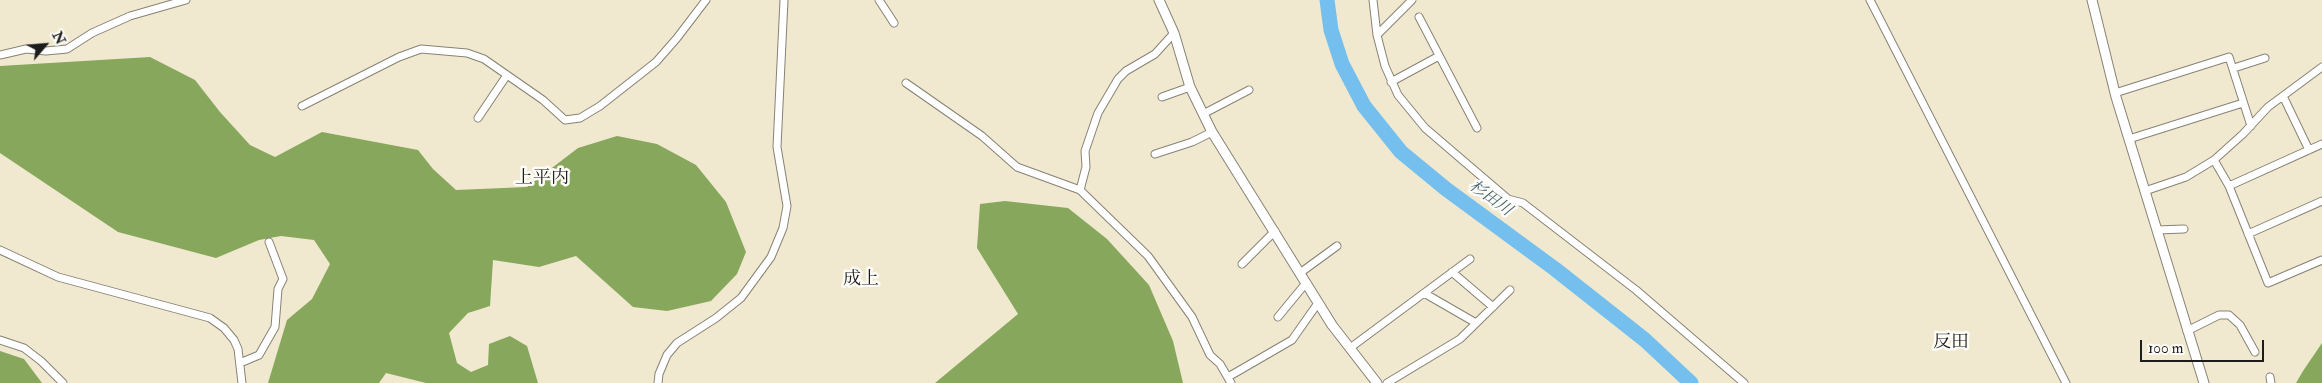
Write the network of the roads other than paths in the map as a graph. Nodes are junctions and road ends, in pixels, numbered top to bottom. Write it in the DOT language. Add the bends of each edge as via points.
graph roads {
  1 [pos="186,0"];
  2 [pos="706,0"];
  3 [pos="784,0"];
  4 [pos="879,0"];
  5 [pos="1159,0"];
  6 [pos="1373,0"];
  7 [pos="1412,0"];
  8 [pos="1870,0"];
  9 [pos="2092,0"];
  10 [pos="1419,18"];
  11 [pos="894,23"];
  12 [pos="1174,33"];
  13 [pos="1377,36"];
  14 [pos="0,55"];
  15 [pos="1439,56"];
  16 [pos="2265,58"];
  17 [pos="2322,67"];
  18 [pos="2234,68"];
  19 [pos="507,75"];
  20 [pos="1392,82"];
  21 [pos="906,83"];
  22 [pos="1190,86"];
  23 [pos="1249,90"];
  24 [pos="2115,93"];
  25 [pos="2283,96"];
  26 [pos="1162,97"];
  27 [pos="2244,103"];
  28 [pos="302,106"];
  29 [pos="1203,114"];
  30 [pos="478,118"];
  31 [pos="2251,126"];
  32 [pos="1477,128"];
  33 [pos="1212,132"];
  34 [pos="2129,139"];
  35 [pos="2322,144"];
  36 [pos="2308,150"];
  37 [pos="1155,154"];
  38 [pos="2214,160"];
  39 [pos="2229,186"];
  40 [pos="1080,190"];
  41 [pos="2145,191"];
  42 [pos="2322,201"];
  43 [pos="2184,229"];
  44 [pos="2157,230"];
  45 [pos="1275,231"];
  46 [pos="2248,234"];
  47 [pos="269,242"];
  48 [pos="1337,246"];
  49 [pos="0,250"];
  50 [pos="1470,259"];
  51 [pos="2322,260"];
  52 [pos="1242,264"];
  53 [pos="1452,272"];
  54 [pos="1300,274"];
  55 [pos="1306,283"];
  56 [pos="1510,290"];
  57 [pos="1424,293"];
  58 [pos="1318,303"];
  59 [pos="1493,306"];
  60 [pos="1278,317"];
  61 [pos="1476,323"];
  62 [pos="2187,331"];
  63 [pos="0,340"];
  64 [pos="1350,348"];
  65 [pos="2255,352"];
  66 [pos="240,363"];
  67 [pos="1230,380"];
  68 [pos="63,383"];
  69 [pos="242,383"];
  70 [pos="658,383"];
  71 [pos="1377,383"];
  72 [pos="1387,383"];
  73 [pos="1744,383"];
  74 [pos="2066,383"];
  75 [pos="2204,383"];
  1 -- 14 [label="street" via="130,16 67,48"];
  2 -- 19 [label="street" via="656,62 580,118 565,120"];
  3 -- 70 [label="street" via="777,147 787,206 783,228 771,256 741,298 677,344 667,355"];
  4 -- 11 [label="street"];
  5 -- 12 [label="street"];
  6 -- 13 [label="street"];
  7 -- 13 [label="street"];
  8 -- 74 [label="street"];
  9 -- 24 [label="street"];
  10 -- 15 [label="street"];
  12 -- 22 [label="street"];
  12 -- 40 [label="street" via="1154,54 1118,79 1098,113 1085,151 1086,167"];
  13 -- 20 [label="street"];
  15 -- 20 [label="street"];
  15 -- 32 [label="street"];
  16 -- 18 [label="street"];
  17 -- 25 [label="street"];
  18 -- 24 [label="street" via="2230,58"];
  18 -- 27 [label="street"];
  19 -- 28 [label="street" via="484,59 467,53 421,49"];
  19 -- 30 [label="street"];
  20 -- 73 [label="street" via="1408,109 1442,145 1508,199 1523,203 1636,290"];
  21 -- 40 [label="street" via="982,136 1017,167"];
  22 -- 26 [label="street"];
  22 -- 29 [label="street"];
  23 -- 29 [label="street"];
  24 -- 34 [label="street"];
  25 -- 31 [label="street"];
  25 -- 36 [label="street"];
  27 -- 31 [label="street"];
  27 -- 34 [label="street"];
  29 -- 33 [label="street"];
  31 -- 38 [label="street"];
  33 -- 37 [label="street"];
  33 -- 45 [label="street"];
  34 -- 41 [label="street"];
  35 -- 36 [label="street"];
  36 -- 39 [label="street"];
  38 -- 39 [label="street"];
  38 -- 41 [label="street" via="2186,177"];
  39 -- 46 [label="street"];
  40 -- 67 [label="street" via="1148,256 1192,317 1210,355"];
  41 -- 44 [label="street"];
  42 -- 46 [label="street"];
  43 -- 44 [label="street"];
  44 -- 62 [label="street"];
  45 -- 52 [label="street"];
  45 -- 54 [label="street"];
  46 -- 51 [label="street" via="2268,283"];
  47 -- 66 [label="street" via="283,279 278,289 275,327 259,355"];
  48 -- 54 [label="street"];
  49 -- 66 [label="street" via="58,276 210,318 234,340"];
  50 -- 53 [label="street"];
  53 -- 57 [label="street"];
  53 -- 59 [label="street"];
  54 -- 55 [label="street"];
  55 -- 58 [label="street"];
  55 -- 60 [label="street"];
  56 -- 59 [label="street"];
  57 -- 61 [label="street"];
  57 -- 64 [label="street"];
  58 -- 64 [label="street"];
  58 -- 67 [label="street" via="1292,340"];
  59 -- 61 [label="street"];
  61 -- 72 [label="street" via="1460,339"];
  62 -- 65 [label="street" via="2219,315 2229,315 2240,325"];
  62 -- 75 [label="street"];
  63 -- 68 [label="street" via="33,354"];
  64 -- 71 [label="street"];
  66 -- 69 [label="street"];
}
